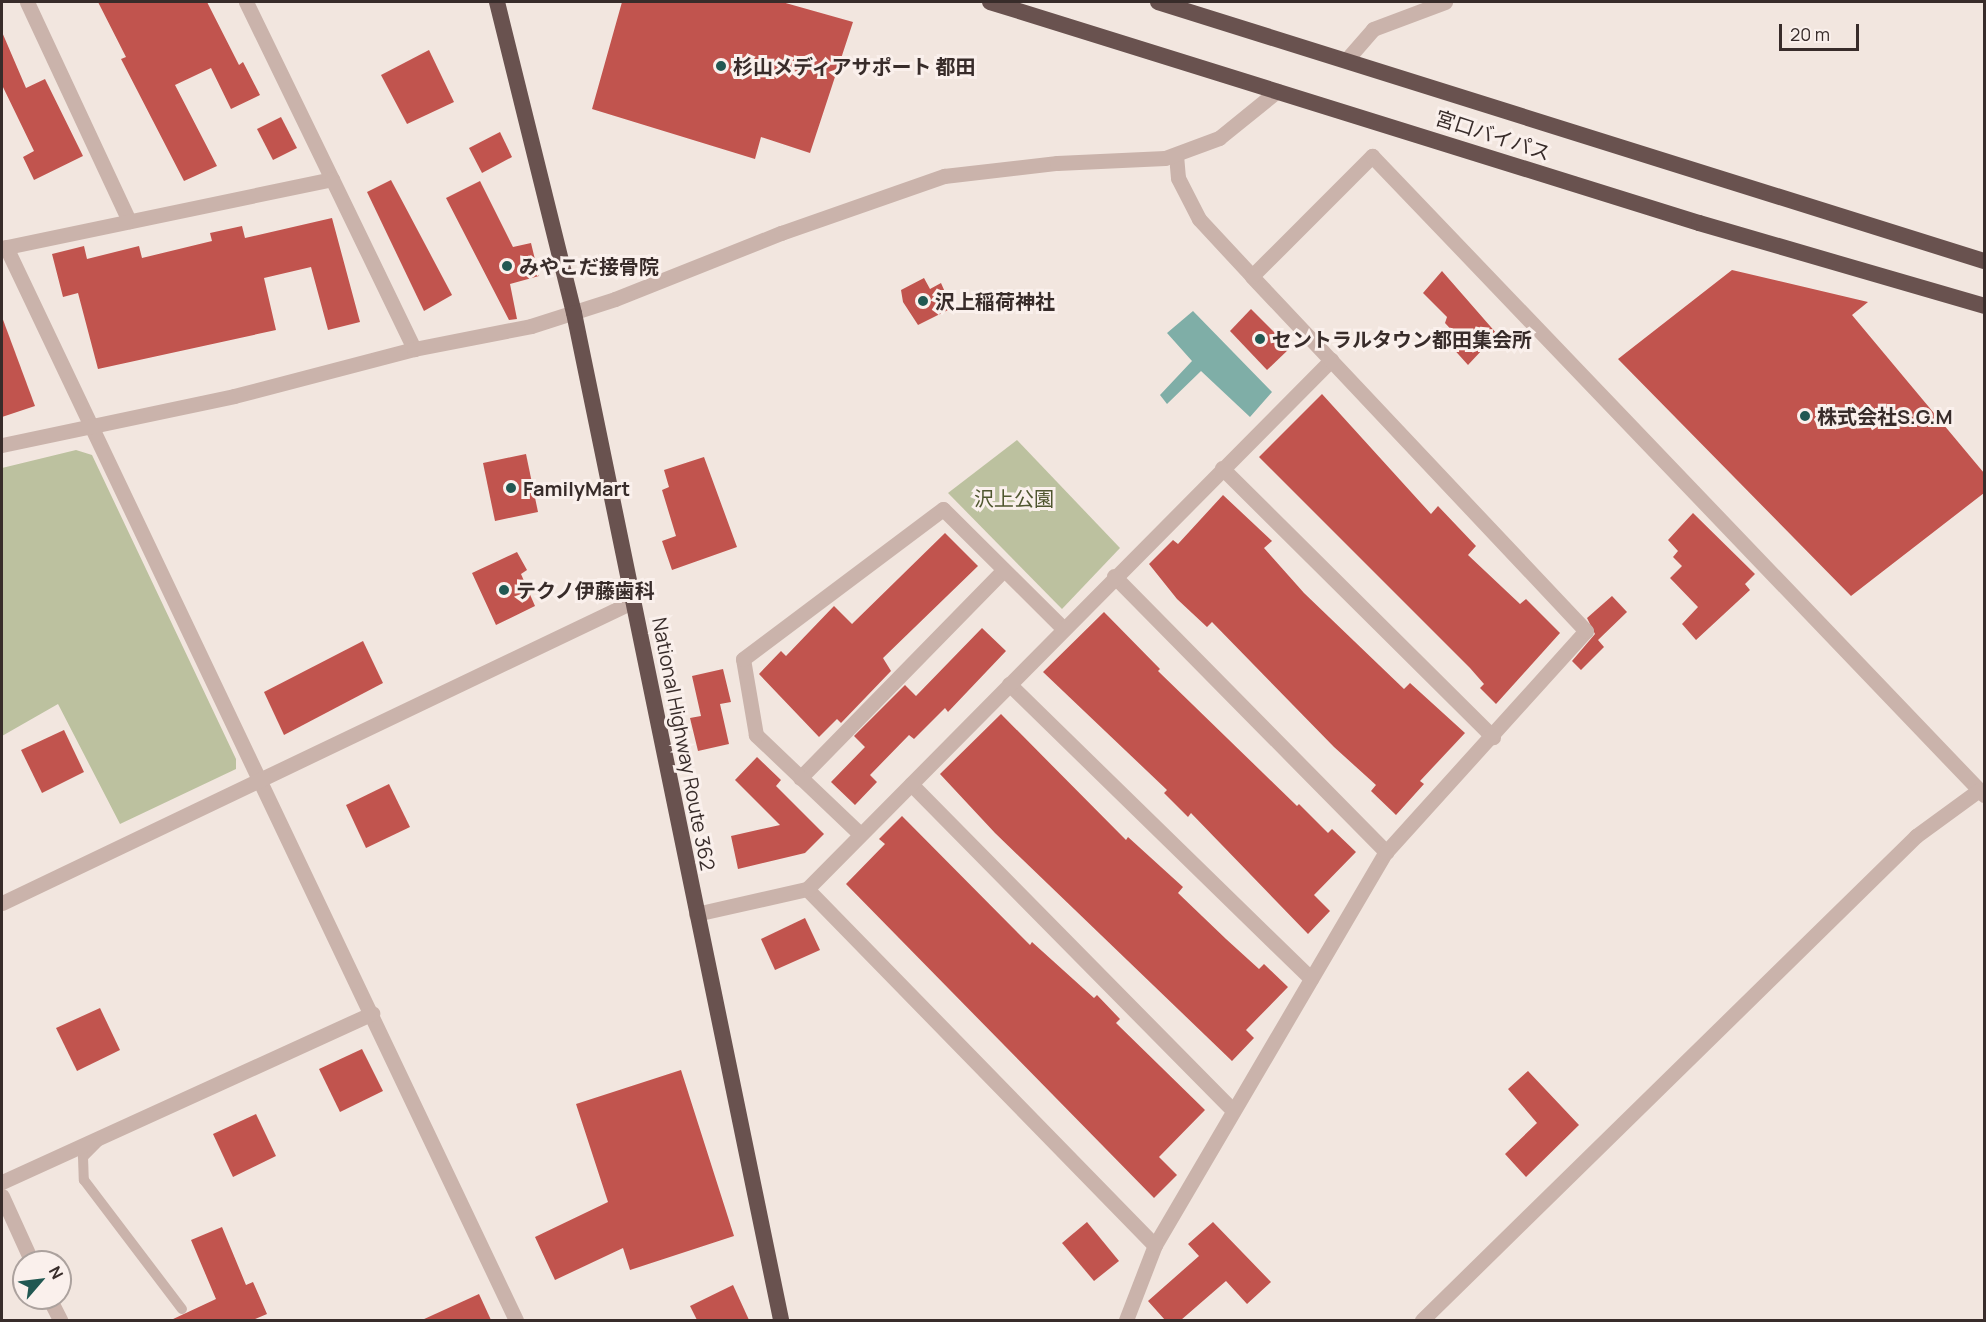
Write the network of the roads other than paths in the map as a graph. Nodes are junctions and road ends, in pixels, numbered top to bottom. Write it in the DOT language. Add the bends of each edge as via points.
graph roads {
  1 [pos="27,2"];
  2 [pos="246,2"];
  3 [pos="497,2"];
  4 [pos="990,2"];
  5 [pos="1158,2"];
  6 [pos="1445,2"];
  7 [pos="1202,8"];
  8 [pos="1348,58"];
  9 [pos="1278,91"];
  10 [pos="1176,155"];
  11 [pos="332,180"];
  12 [pos="129,220"];
  13 [pos="4,247"];
  14 [pos="1984,261"];
  15 [pos="1252,276"];
  16 [pos="1984,306"];
  17 [pos="574,313"];
  18 [pos="414,349"];
  19 [pos="1331,360"];
  20 [pos="92,427"];
  21 [pos="2,445"];
  22 [pos="1222,468"];
  23 [pos="1004,570"];
  24 [pos="1114,576"];
  25 [pos="634,601"];
  26 [pos="1063,628"];
  27 [pos="1009,684"];
  28 [pos="1493,737"];
  29 [pos="800,777"];
  30 [pos="259,778"];
  31 [pos="911,784"];
  32 [pos="1982,792"];
  33 [pos="860,834"];
  34 [pos="1386,852"];
  35 [pos="807,889"];
  36 [pos="2,903"];
  37 [pos="696,914"];
  38 [pos="1311,979"];
  39 [pos="372,1013"];
  40 [pos="1233,1110"];
  41 [pos="105,1135"];
  42 [pos="2,1182"];
  43 [pos="2,1196"];
  44 [pos="1155,1245"];
  45 [pos="27,1250"];
  46 [pos="182,1309"];
  47 [pos="516,1320"];
  48 [pos="781,1320"];
  49 [pos="1126,1320"];
  50 [pos="1422,1320"];
  1 -- 12 [label="street"];
  2 -- 11 [label="street"];
  3 -- 17 [label="highway, National Highway Route 362"];
  4 -- 9 [label="highway, 宮口バイパス"];
  5 -- 7 [label="highway, 宮口バイパス"];
  6 -- 8 [label="street" via="1373,29"];
  7 -- 8 [label="highway, 宮口バイパス"];
  8 -- 14 [label="highway, 宮口バイパス"];
  9 -- 10 [label="street" via="1219,138"];
  9 -- 16 [label="highway, 宮口バイパス" via="1699,223"];
  10 -- 15 [label="street" via="1178,178 1199,219"];
  10 -- 17 [label="street" via="944,176 781,233"];
  11 -- 12 [label="street"];
  11 -- 18 [label="street"];
  12 -- 13 [label="street"];
  13 -- 20 [label="street"];
  15 -- 19 [label="street"];
  15 -- 32 [label="street" via="1372,156"];
  17 -- 18 [label="street" via="531,326"];
  17 -- 25 [label="highway, National Highway Route 362"];
  18 -- 20 [label="street" via="234,396"];
  19 -- 22 [label="street"];
  19 -- 28 [label="street" via="1586,631"];
  20 -- 21 [label="street"];
  20 -- 30 [label="street"];
  22 -- 24 [label="street"];
  22 -- 28 [label="street"];
  23 -- 26 [label="street"];
  23 -- 29 [label="street"];
  23 -- 29 [label="street" via="943,509 743,659 756,735"];
  24 -- 26 [label="street"];
  24 -- 34 [label="street"];
  25 -- 30 [label="street"];
  25 -- 37 [label="highway, National Highway Route 362"];
  26 -- 27 [label="street"];
  27 -- 31 [label="street"];
  27 -- 38 [label="street"];
  28 -- 34 [label="street"];
  29 -- 33 [label="street"];
  30 -- 36 [label="street"];
  30 -- 39 [label="street"];
  31 -- 33 [label="street"];
  31 -- 40 [label="street"];
  32 -- 50 [label="street" via="1916,836"];
  33 -- 35 [label="street"];
  34 -- 38 [label="street"];
  35 -- 37 [label="street"];
  35 -- 44 [label="street"];
  37 -- 48 [label="highway, National Highway Route 362"];
  38 -- 40 [label="street"];
  39 -- 41 [label="street"];
  39 -- 47 [label="street"];
  40 -- 44 [label="street"];
  41 -- 42 [label="street"];
  41 -- 46 [label="lane" via="83,1157 84,1180"];
  43 -- 45 [label="street"];
  44 -- 49 [label="street"];
}
